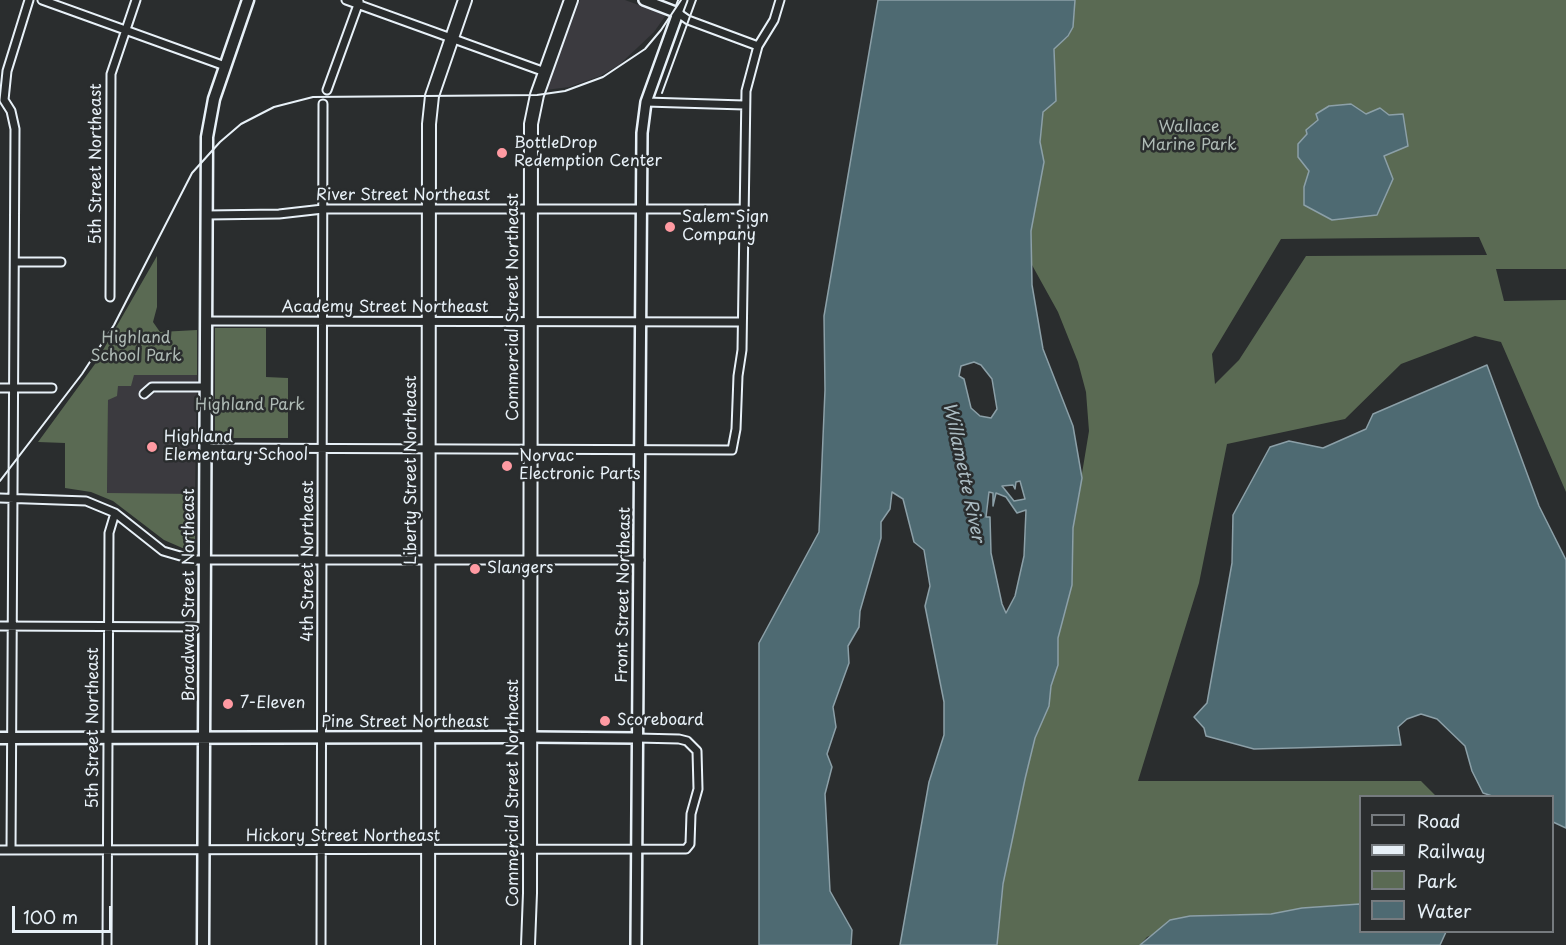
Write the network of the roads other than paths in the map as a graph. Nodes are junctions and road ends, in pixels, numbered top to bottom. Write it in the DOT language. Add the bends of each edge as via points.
graph roads {
  1 [pos="29,0"];
  2 [pos="42,0"];
  3 [pos="136,0"];
  4 [pos="248,0"];
  5 [pos="346,0"];
  6 [pos="465,0"];
  7 [pos="571,0"];
  8 [pos="644,0"];
  9 [pos="683,0"];
  10 [pos="780,0"];
  11 [pos="359,2"];
  12 [pos="678,13"];
  13 [pos="125,31"];
  14 [pos="452,39"];
  15 [pos="758,45"];
  16 [pos="225,66"];
  17 [pos="545,72"];
  18 [pos="327,90"];
  19 [pos="2,100"];
  20 [pos="646,102"];
  21 [pos="323,104"];
  22 [pos="744,105"];
  23 [pos="640,208"];
  24 [pos="323,209"];
  25 [pos="429,209"];
  26 [pos="531,209"];
  27 [pos="743,209"];
  28 [pos="207,215"];
  29 [pos="15,262"];
  30 [pos="61,262"];
  31 [pos="110,297"];
  32 [pos="207,321"];
  33 [pos="428,321"];
  34 [pos="530,321"];
  35 [pos="324,322"];
  36 [pos="640,322"];
  37 [pos="742,322"];
  38 [pos="0,387"];
  39 [pos="13,387"];
  40 [pos="206,387"];
  41 [pos="52,388"];
  42 [pos="144,394"];
  43 [pos="206,448"];
  44 [pos="323,448"];
  45 [pos="530,448"];
  46 [pos="640,448"];
  47 [pos="428,449"];
  48 [pos="0,498"];
  49 [pos="13,498"];
  50 [pos="116,513"];
  51 [pos="206,560"];
  52 [pos="322,560"];
  53 [pos="428,560"];
  54 [pos="530,560"];
  55 [pos="640,560"];
  56 [pos="0,626"];
  57 [pos="13,626"];
  58 [pos="108,626"];
  59 [pos="205,627"];
  60 [pos="531,737"];
  61 [pos="6,738"];
  62 [pos="428,738"];
  63 [pos="637,738"];
  64 [pos="108,739"];
  65 [pos="204,739"];
  66 [pos="322,739"];
  67 [pos="530,848"];
  68 [pos="686,849"];
  69 [pos="0,850"];
  70 [pos="10,850"];
  71 [pos="107,850"];
  72 [pos="204,850"];
  73 [pos="637,850"];
  74 [pos="322,851"];
  75 [pos="426,851"];
  76 [pos="107,945"];
  77 [pos="202,945"];
  78 [pos="321,945"];
  79 [pos="428,945"];
  80 [pos="528,945"];
  81 [pos="636,945"];
  1 -- 19 [label="street"];
  2 -- 13 [label="street"];
  3 -- 13 [label="street, 5th Street Northeast"];
  4 -- 16 [label="main road, Broadway Street Northeast"];
  5 -- 11 [label="street"];
  6 -- 14 [label="highway, Liberty Street Northeast"];
  7 -- 17 [label="highway, Commercial Street Northeast"];
  8 -- 12 [label="street"];
  9 -- 12 [label="street, Front Street Northeast"];
  10 -- 15 [label="street" via="774,20"];
  11 -- 14 [label="street"];
  11 -- 18 [label="street"];
  12 -- 15 [label="street"];
  12 -- 20 [label="street, Front Street Northeast"];
  13 -- 16 [label="street"];
  13 -- 31 [label="street, 5th Street Northeast" via="110,82"];
  14 -- 17 [label="street"];
  14 -- 25 [label="highway, Liberty Street Northeast" via="430,104"];
  15 -- 22 [label="street"];
  16 -- 28 [label="main road, Broadway Street Northeast" via="208,122"];
  17 -- 26 [label="highway, Commercial Street Northeast" via="531,124"];
  19 -- 29 [label="street" via="11,111 15,129"];
  20 -- 22 [label="street"];
  20 -- 23 [label="street, Front Street Northeast"];
  21 -- 24 [label="street, 4th Street Northeast"];
  22 -- 27 [label="street"];
  23 -- 26 [label="street, River Street Northeast"];
  23 -- 27 [label="street, River Street Northeast"];
  23 -- 36 [label="street, Front Street Northeast"];
  24 -- 25 [label="street, River Street Northeast"];
  24 -- 28 [label="street, River Street Northeast"];
  24 -- 35 [label="street, 4th Street Northeast"];
  25 -- 26 [label="street, River Street Northeast"];
  25 -- 33 [label="highway, Liberty Street Northeast"];
  26 -- 34 [label="highway, Commercial Street Northeast"];
  27 -- 37 [label="street"];
  28 -- 32 [label="main road, Broadway Street Northeast"];
  29 -- 30 [label="street"];
  29 -- 39 [label="street"];
  32 -- 35 [label="street, Academy Street Northeast"];
  32 -- 40 [label="main road, Broadway Street Northeast"];
  33 -- 34 [label="street, Academy Street Northeast"];
  33 -- 35 [label="street, Academy Street Northeast"];
  33 -- 47 [label="highway, Liberty Street Northeast"];
  34 -- 36 [label="street, Academy Street Northeast"];
  34 -- 45 [label="highway, Commercial Street Northeast"];
  35 -- 44 [label="street, 4th Street Northeast"];
  36 -- 37 [label="street, Academy Street Northeast"];
  36 -- 46 [label="street, Front Street Northeast"];
  37 -- 46 [label="street" via="732,450"];
  38 -- 39 [label="street"];
  39 -- 41 [label="street"];
  39 -- 49 [label="street"];
  40 -- 42 [label="street" via="152,387"];
  40 -- 43 [label="main road, Broadway Street Northeast"];
  43 -- 44 [label="street"];
  43 -- 51 [label="main road, Broadway Street Northeast"];
  44 -- 47 [label="street"];
  44 -- 52 [label="street, 4th Street Northeast"];
  45 -- 46 [label="street"];
  45 -- 47 [label="street"];
  45 -- 54 [label="highway, Commercial Street Northeast"];
  46 -- 55 [label="street, Front Street Northeast"];
  47 -- 53 [label="highway, Liberty Street Northeast"];
  48 -- 49 [label="street"];
  49 -- 50 [label="street" via="86,501"];
  49 -- 57 [label="street"];
  50 -- 51 [label="street" via="163,551 186,559"];
  50 -- 58 [label="street, 5th Street Northeast" via="109,533"];
  51 -- 52 [label="street"];
  51 -- 59 [label="main road, Broadway Street Northeast"];
  52 -- 53 [label="street"];
  52 -- 66 [label="street, 4th Street Northeast"];
  53 -- 54 [label="street"];
  53 -- 62 [label="highway, Liberty Street Northeast"];
  54 -- 55 [label="street"];
  54 -- 60 [label="highway, Commercial Street Northeast"];
  55 -- 63 [label="street, Front Street Northeast"];
  56 -- 57 [label="street"];
  57 -- 58 [label="street"];
  57 -- 61 [label="street"];
  58 -- 59 [label="street"];
  58 -- 64 [label="street, 5th Street Northeast"];
  59 -- 65 [label="main road, Broadway Street Northeast"];
  60 -- 62 [label="main road, Pine Street Northeast"];
  60 -- 63 [label="street, Pine Street Northeast"];
  60 -- 67 [label="highway, Commercial Street Northeast"];
  61 -- 64 [label="main road, Pine Street Northeast"];
  61 -- 70 [label="street"];
  62 -- 66 [label="main road, Pine Street Northeast"];
  62 -- 75 [label="highway, Liberty Street Northeast"];
  63 -- 68 [label="street, Pine Street Northeast" via="679,739 697,751 698,789"];
  63 -- 73 [label="street, Front Street Northeast"];
  64 -- 65 [label="main road, Pine Street Northeast"];
  64 -- 71 [label="street, 5th Street Northeast"];
  65 -- 66 [label="main road, Pine Street Northeast"];
  65 -- 72 [label="main road, Broadway Street Northeast"];
  66 -- 74 [label="street, 4th Street Northeast"];
  67 -- 73 [label="street, Hickory Street Northeast"];
  67 -- 75 [label="street, Hickory Street Northeast"];
  67 -- 80 [label="highway, Commercial Street Northeast"];
  68 -- 73 [label="street, Hickory Street Northeast"];
  69 -- 70 [label="street, Hickory Street Northeast"];
  70 -- 71 [label="street, Hickory Street Northeast"];
  71 -- 72 [label="street, Hickory Street Northeast"];
  71 -- 76 [label="street, 5th Street Northeast"];
  72 -- 74 [label="street, Hickory Street Northeast"];
  72 -- 77 [label="main road, Broadway Street Northeast"];
  73 -- 81 [label="street, Front Street Northeast"];
  74 -- 75 [label="street, Hickory Street Northeast"];
  74 -- 78 [label="street, 4th Street Northeast"];
  75 -- 79 [label="highway, Liberty Street Northeast"];
}
